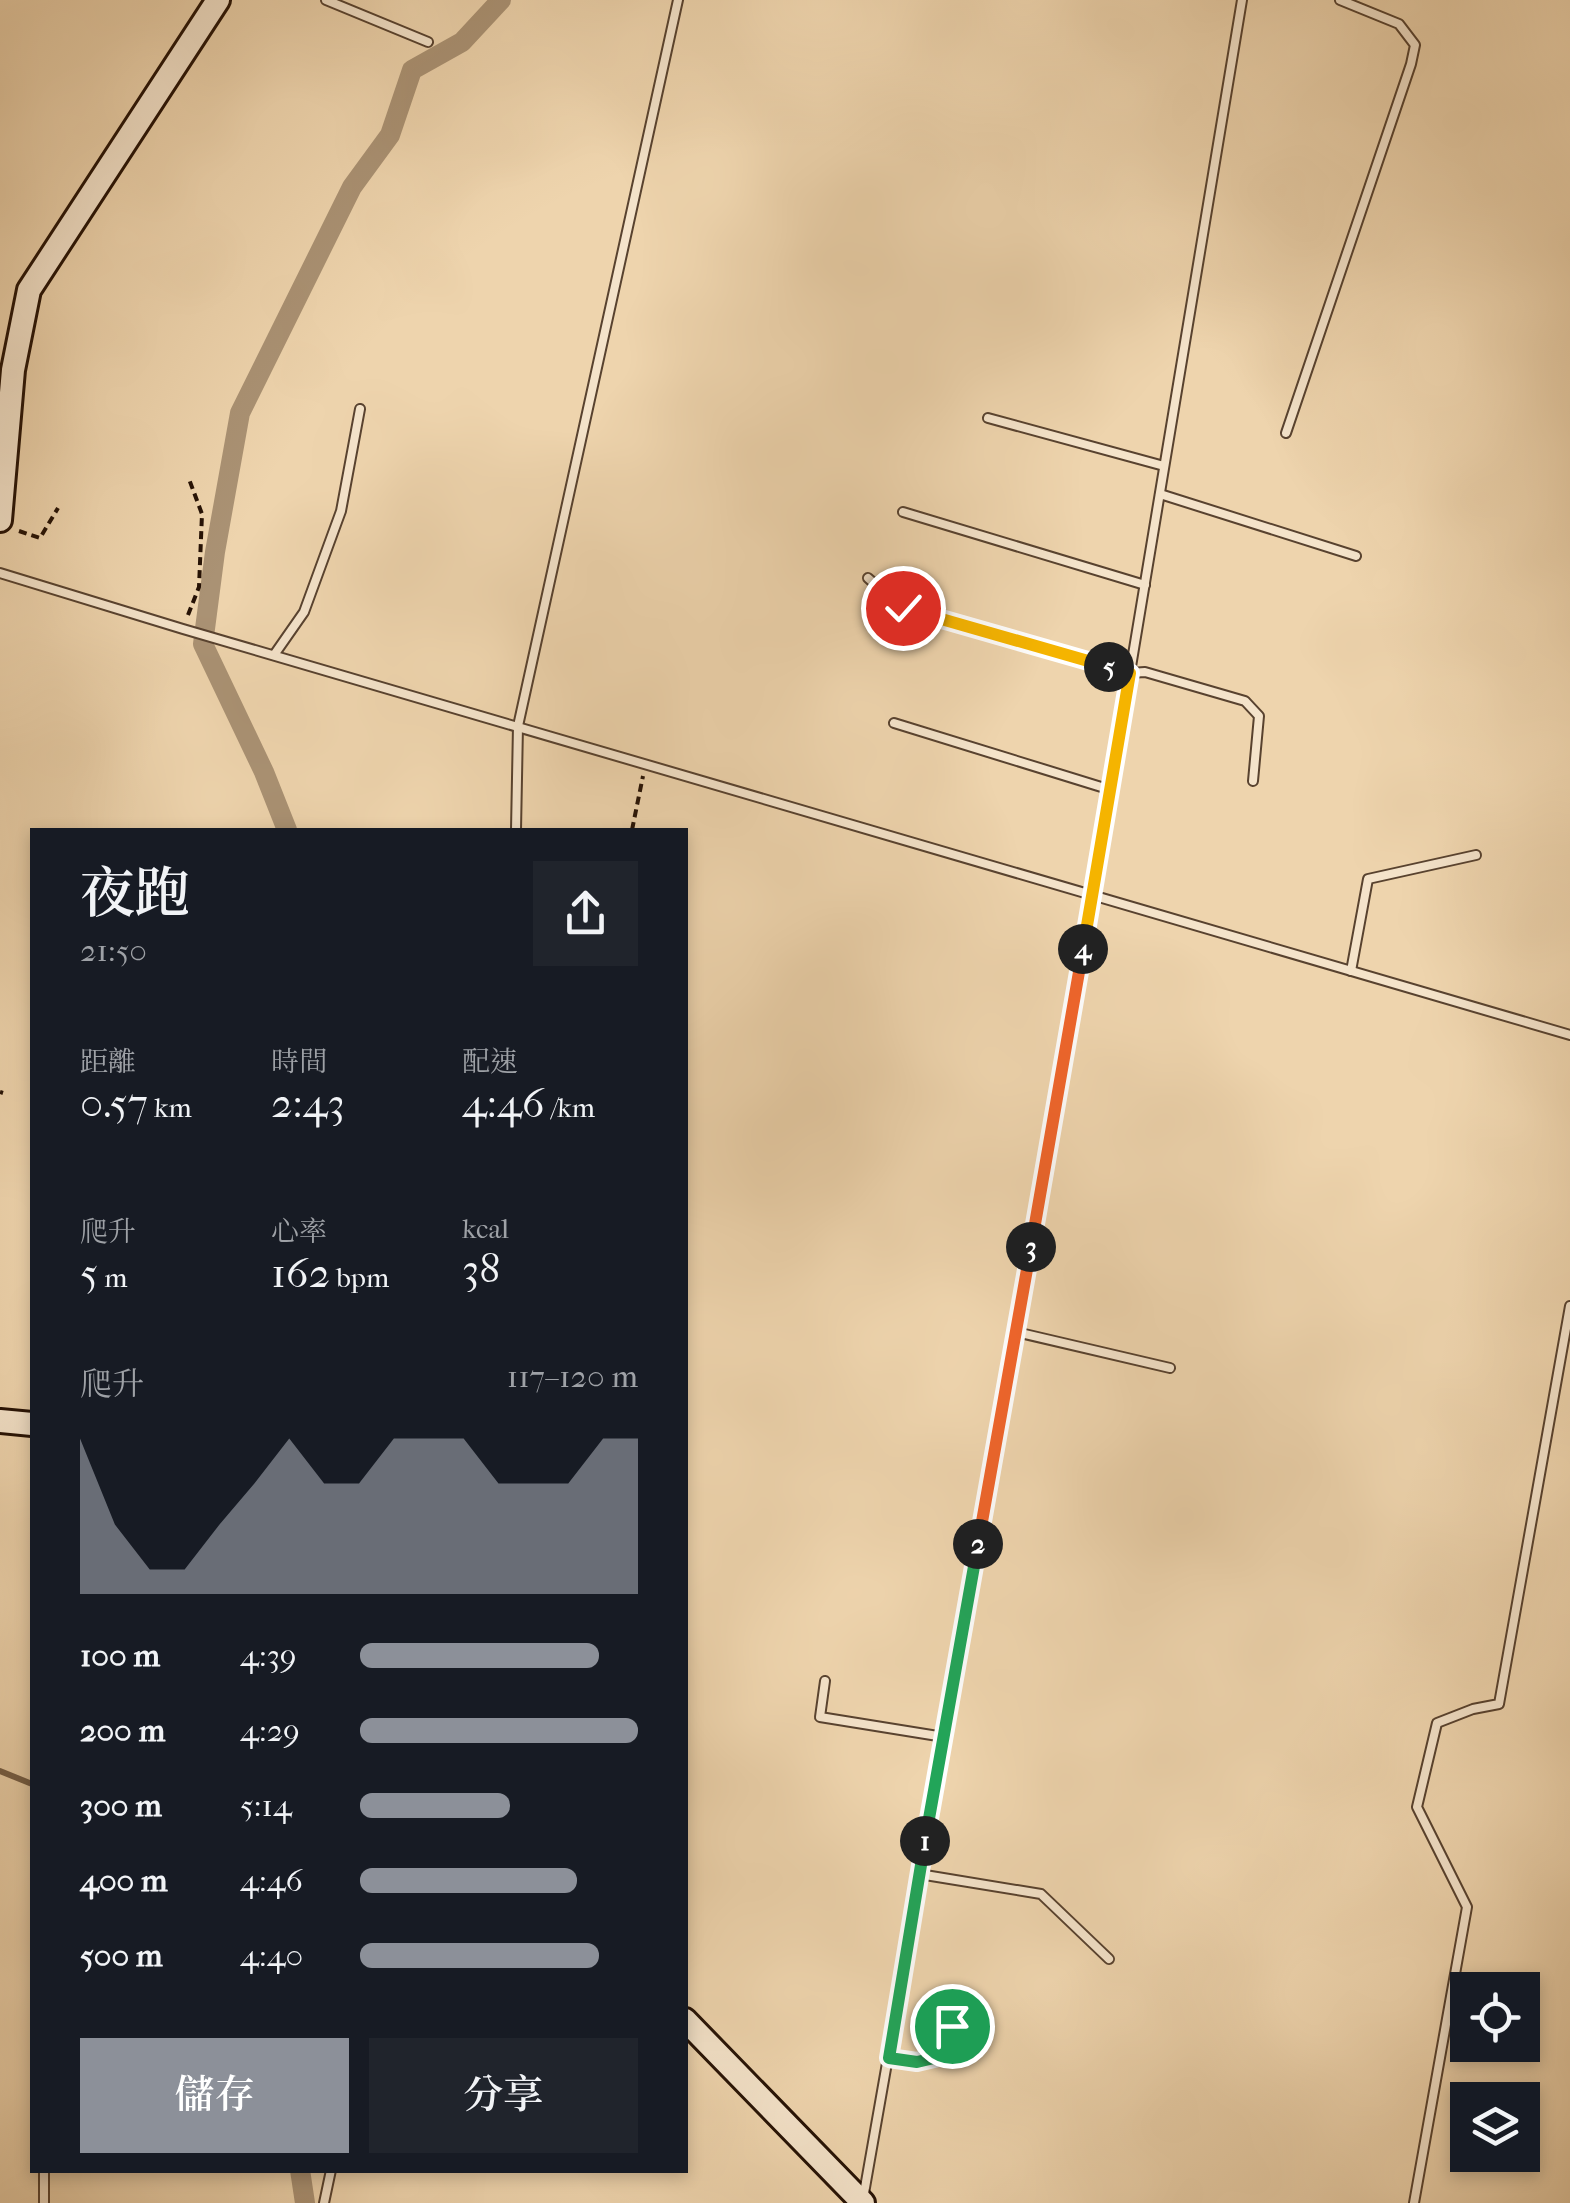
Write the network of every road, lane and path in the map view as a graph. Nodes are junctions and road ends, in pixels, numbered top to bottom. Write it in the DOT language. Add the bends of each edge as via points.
graph roads {
  1 [pos="218,0"];
  2 [pos="326,0"];
  3 [pos="678,0"];
  4 [pos="1242,0"];
  5 [pos="1340,0"];
  6 [pos="428,42"];
  7 [pos="360,408"];
  8 [pos="988,418"];
  9 [pos="1286,433"];
  10 [pos="3,461"];
  11 [pos="1164,466"];
  12 [pos="189,479"];
  13 [pos="1160,494"];
  14 [pos="58,508"];
  15 [pos="903,512"];
  16 [pos="7,524"];
  17 [pos="1356,556"];
  18 [pos="0,574"];
  19 [pos="868,578"];
  20 [pos="1144,585"];
  21 [pos="183,629"];
  22 [pos="274,655"];
  23 [pos="1130,673"];
  24 [pos="894,723"];
  25 [pos="518,726"];
  26 [pos="645,764"];
  27 [pos="1253,781"];
  28 [pos="1110,790"];
  29 [pos="516,828"];
  30 [pos="632,828"];
  31 [pos="1476,856"];
  32 [pos="1093,895"];
  33 [pos="1350,970"];
  34 [pos="1570,1035"];
  35 [pos="1570,1306"];
  36 [pos="1016,1332"];
  37 [pos="1170,1368"];
  38 [pos="0,1421"];
  39 [pos="30,1424"];
  40 [pos="825,1682"];
  41 [pos="944,1737"];
  42 [pos="919,1874"];
  43 [pos="1109,1960"];
  44 [pos="688,2023"];
  45 [pos="952,2026"];
  46 [pos="889,2058"];
  47 [pos="44,2173"];
  48 [pos="330,2173"];
  49 [pos="44,2203"];
  50 [pos="324,2203"];
  51 [pos="862,2203"];
  52 [pos="1414,2203"];
  1 -- 10 [label="street" via="29,290"];
  2 -- 6 [label="lane"];
  3 -- 25 [label="lane"];
  4 -- 11 [label="lane"];
  5 -- 9 [label="lane" via="1399,24 1415,45"];
  7 -- 22 [label="lane" via="341,510 304,612"];
  8 -- 11 [label="lane"];
  10 -- 16 [label="street"];
  11 -- 13 [label="lane"];
  12 -- 21 [label="path" via="202,514 198,586"];
  13 -- 17 [label="lane"];
  13 -- 20 [label="lane"];
  14 -- 16 [label="path" via="40,538"];
  15 -- 20 [label="lane"];
  18 -- 21 [label="lane"];
  19 -- 23 [label="lane" via="903,608"];
  20 -- 23 [label="lane"];
  21 -- 22 [label="lane"];
  22 -- 25 [label="lane"];
  23 -- 27 [label="lane" via="1245,701 1259,716"];
  23 -- 28 [label="lane"];
  24 -- 28 [label="lane"];
  25 -- 26 [label="lane"];
  25 -- 29 [label="lane"];
  26 -- 30 [label="path"];
  26 -- 32 [label="lane"];
  28 -- 32 [label="lane"];
  31 -- 33 [label="lane" via="1368,878"];
  32 -- 33 [label="lane"];
  32 -- 36 [label="lane"];
  33 -- 34 [label="lane"];
  35 -- 52 [label="lane" via="1499,1704 1437,1723 1417,1807 1467,1907"];
  36 -- 37 [label="lane"];
  36 -- 41 [label="lane"];
  38 -- 39 [label="street"];
  40 -- 41 [label="lane" via="820,1717"];
  41 -- 42 [label="lane"];
  42 -- 43 [label="lane" via="1042,1894"];
  42 -- 46 [label="lane"];
  44 -- 51 [label="street"];
  45 -- 46 [label="lane" via="934,2058"];
  46 -- 51 [label="lane"];
  47 -- 49 [label="lane"];
  48 -- 50 [label="lane"];
}
